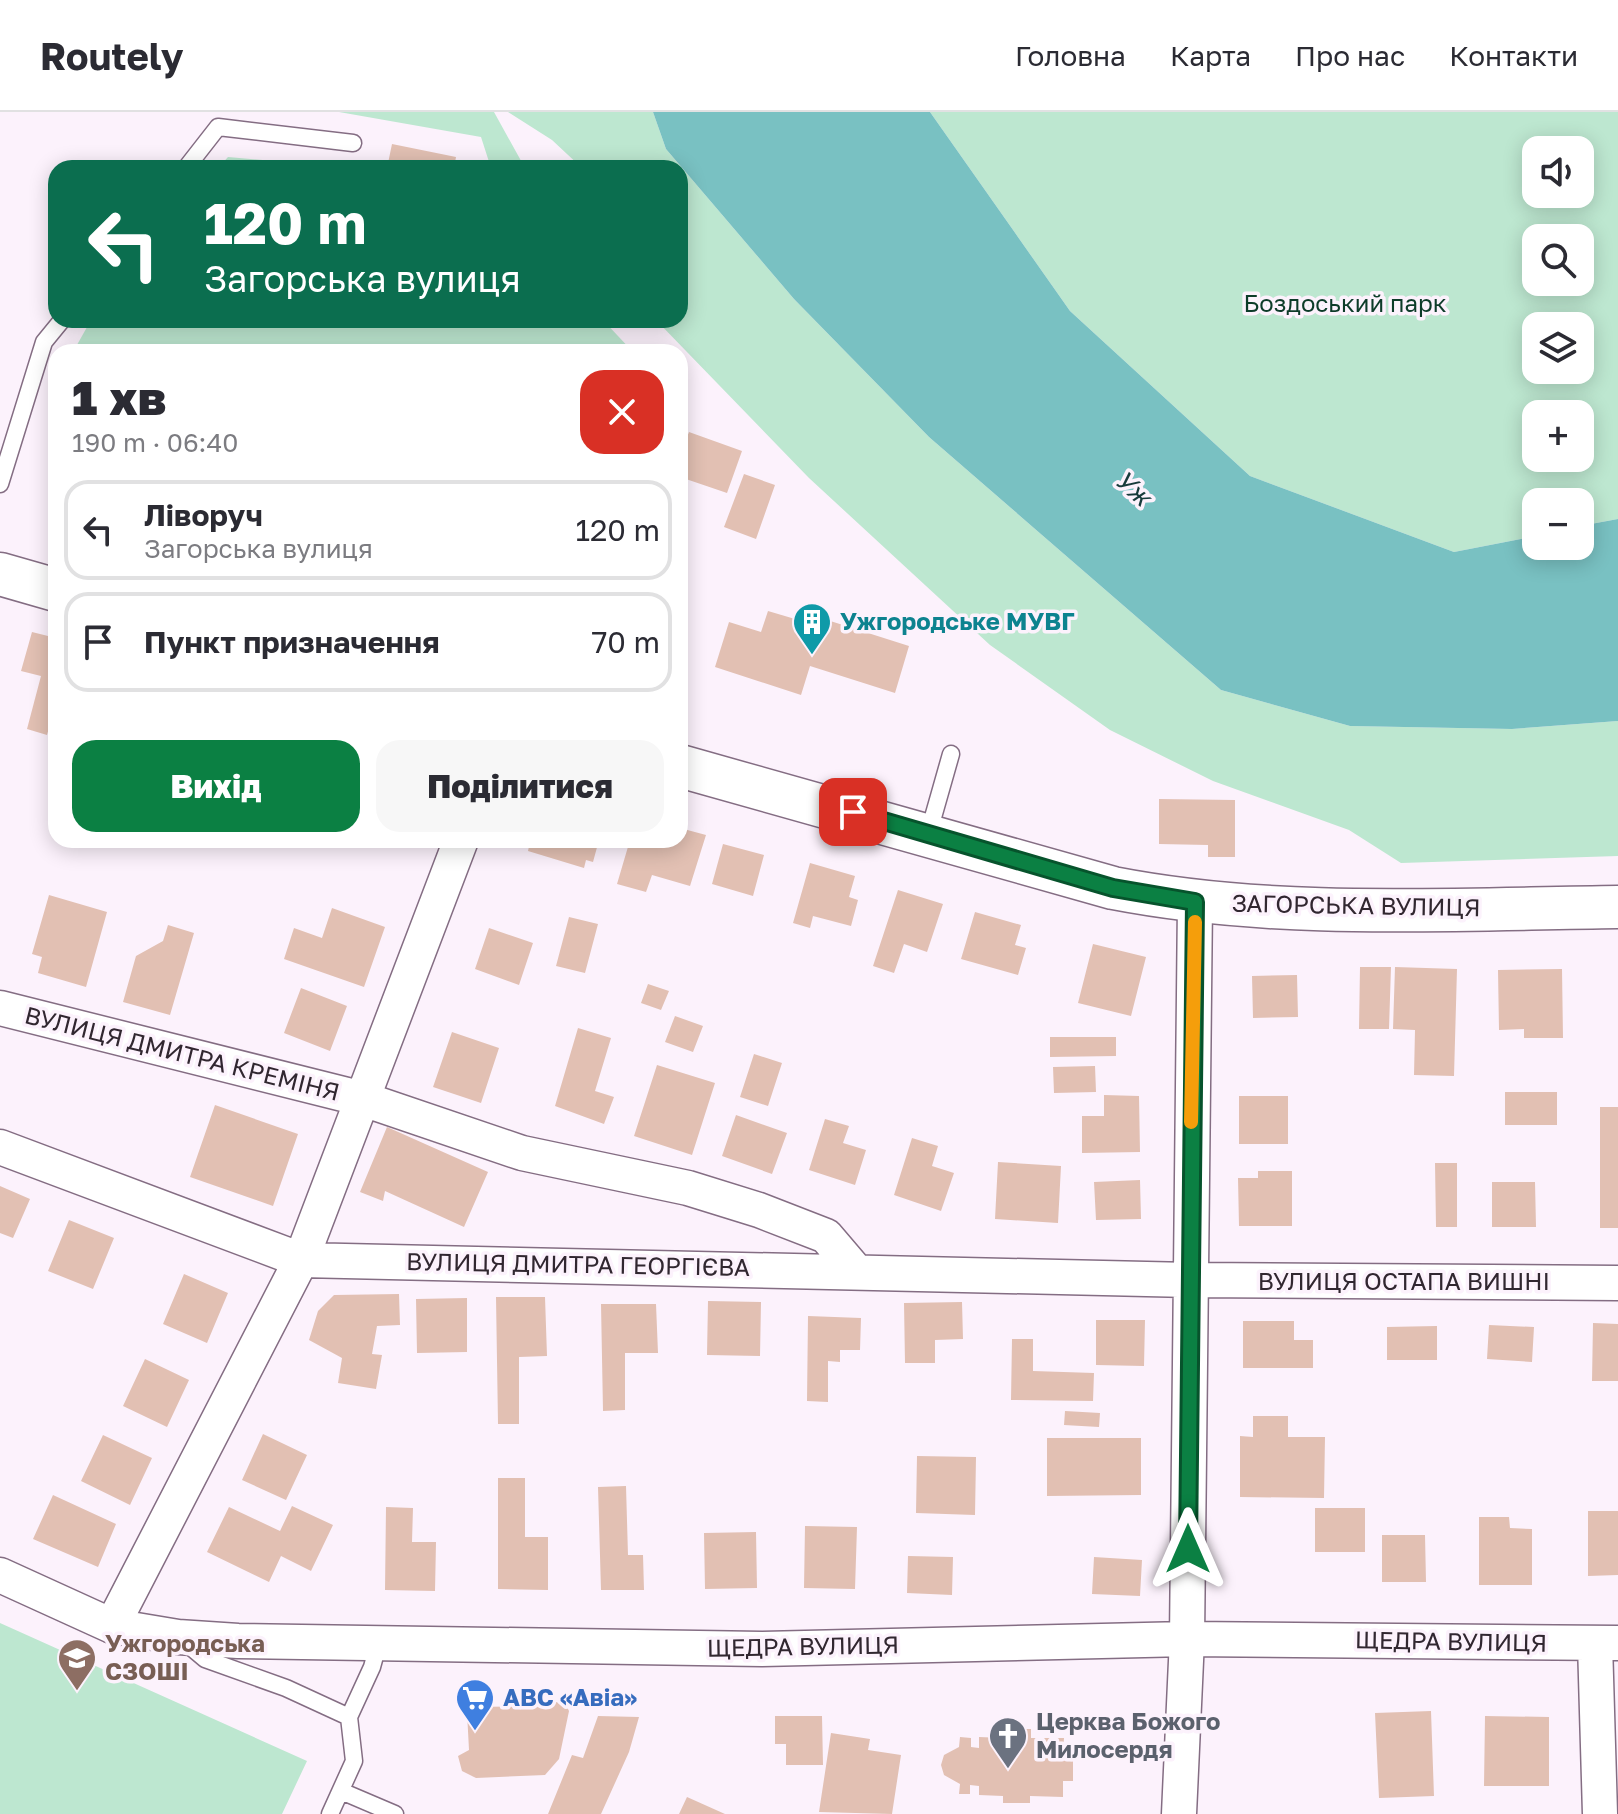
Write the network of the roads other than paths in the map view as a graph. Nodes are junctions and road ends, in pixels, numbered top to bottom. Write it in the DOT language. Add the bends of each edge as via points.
graph roads {
  1 [pos="353,143"];
  2 [pos="192,160"];
  3 [pos="55,328"];
  4 [pos="0,484"];
  5 [pos="0,574"];
  6 [pos="48,588"];
  7 [pos="951,754"];
  8 [pos="688,768"];
  9 [pos="928,835"];
  10 [pos="458,848"];
  11 [pos="1195,902"];
  12 [pos="1618,907"];
  13 [pos="0,1008"];
  14 [pos="363,1099"];
  15 [pos="0,1147"];
  16 [pos="301,1260"];
  17 [pos="855,1270"];
  18 [pos="1190,1280"];
  19 [pos="1618,1283"];
  20 [pos="0,1575"];
  21 [pos="112,1626"];
  22 [pos="178,1637"];
  23 [pos="1187,1639"];
  24 [pos="1606,1643"];
  25 [pos="378,1645"];
  26 [pos="349,1717"];
  27 [pos="341,1791"];
  28 [pos="330,1814"];
  29 [pos="395,1814"];
  30 [pos="1179,1814"];
  31 [pos="1600,1814"];
  1 -- 2 [label="lane" via="218,127"];
  3 -- 4 [label="lane" via="44,342"];
  5 -- 6 [label="street"];
  7 -- 9 [label="lane"];
  8 -- 9 [label="street, ЗАГОРСЬКА ВУЛИЦЯ"];
  9 -- 11 [label="street, ЗАГОРСЬКА ВУЛИЦЯ" via="1113,888"];
  10 -- 14 [label="street"];
  11 -- 12 [label="street, ЗАГОРСЬКА ВУЛИЦЯ" via="1257,908"];
  11 -- 18 [label="street"];
  13 -- 14 [label="street, ВУЛИЦЯ ДМИТРА КРЕМІНЯ"];
  14 -- 16 [label="street"];
  14 -- 17 [label="street" via="522,1153 688,1188 759,1210 826,1236"];
  15 -- 16 [label="street"];
  16 -- 17 [label="street, ВУЛИЦЯ ДМИТРА ГЕОРГІЄВА"];
  16 -- 21 [label="street"];
  17 -- 18 [label="street, ВУЛИЦЯ ДМИТРА ГЕОРГІЄВА"];
  18 -- 19 [label="street, ВУЛИЦЯ ОСТАПА ВИШНІ"];
  18 -- 23 [label="street"];
  20 -- 21 [label="street, ЩЕДРА ВУЛИЦЯ"];
  21 -- 22 [label="street, ЩЕДРА ВУЛИЦЯ"];
  22 -- 25 [label="street, ЩЕДРА ВУЛИЦЯ"];
  22 -- 26 [label="lane" via="205,1659"];
  23 -- 24 [label="street, ЩЕДРА ВУЛИЦЯ"];
  23 -- 25 [label="street, ЩЕДРА ВУЛИЦЯ" via="762,1649"];
  23 -- 30 [label="street"];
  24 -- 31 [label="street"];
  25 -- 26 [label="lane"];
  26 -- 27 [label="lane" via="354,1761"];
  27 -- 28 [label="lane"];
  27 -- 29 [label="lane"];
}
